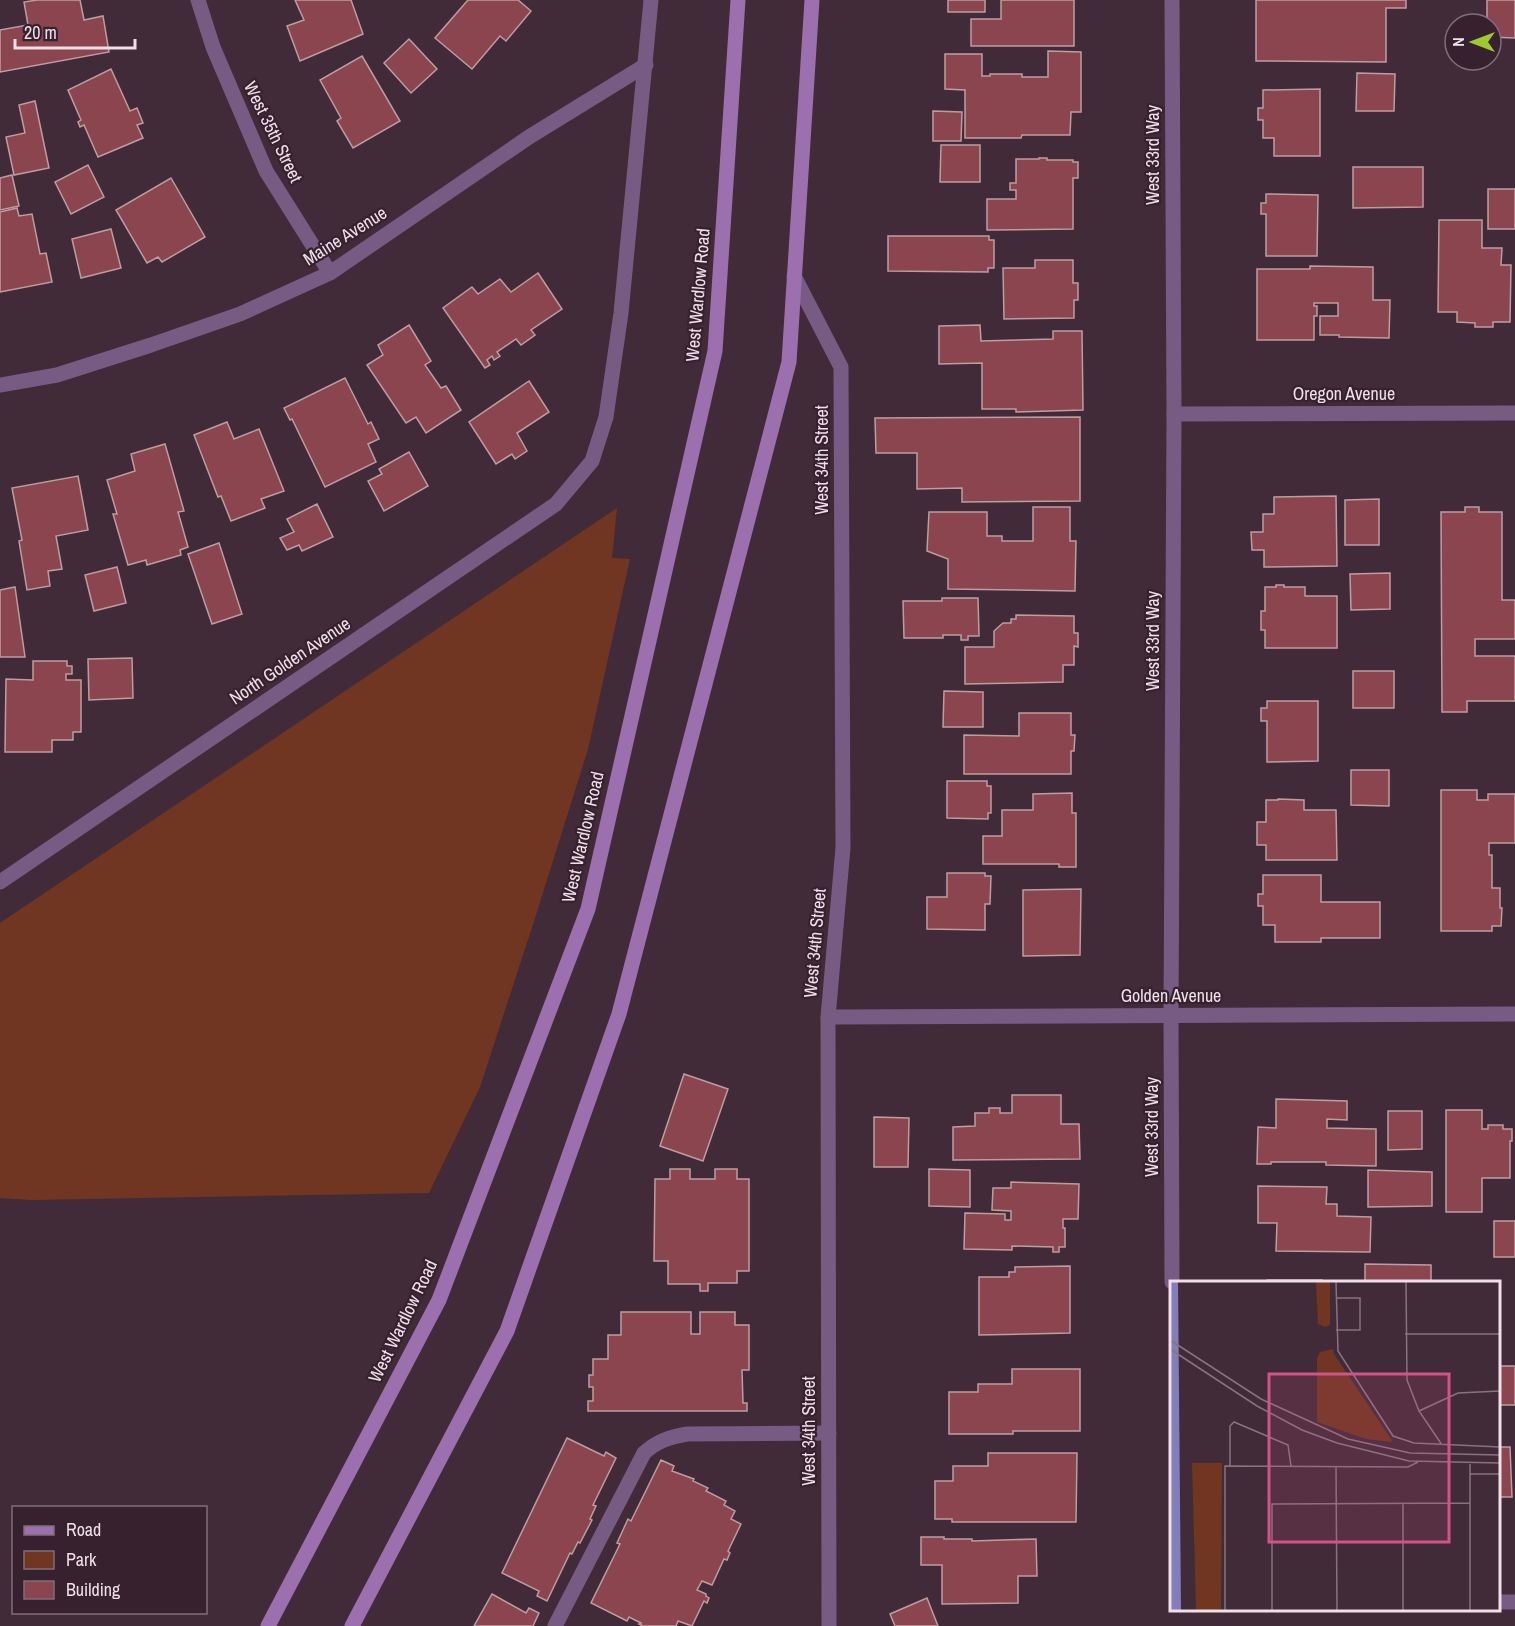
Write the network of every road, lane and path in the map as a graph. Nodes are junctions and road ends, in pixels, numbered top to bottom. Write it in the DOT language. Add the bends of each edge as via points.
graph roads {
  1 [pos="198,0"];
  2 [pos="651,0"];
  3 [pos="738,0"];
  4 [pos="812,0"];
  5 [pos="1172,0"];
  6 [pos="646,66"];
  7 [pos="330,273"];
  8 [pos="794,276"];
  9 [pos="0,385"];
  10 [pos="1515,413"];
  11 [pos="1174,414"];
  12 [pos="0,882"];
  13 [pos="1515,1014"];
  14 [pos="1170,1015"];
  15 [pos="828,1017"];
  16 [pos="1172,1281"];
  17 [pos="829,1433"];
  18 [pos="268,1626"];
  19 [pos="352,1626"];
  20 [pos="555,1626"];
  21 [pos="829,1626"];
  1 -- 7 [label="street, West 35th Street" via="213,47 266,171"];
  2 -- 6 [label="street"];
  3 -- 18 [label="main road, West Wardlow Road" via="716,351 588,909 439,1300"];
  4 -- 8 [label="main road"];
  5 -- 11 [label="street, West 33rd Way"];
  6 -- 7 [label="street, Maine Avenue" via="529,137"];
  6 -- 12 [label="street, North Golden Avenue" via="619,324 606,417 592,461 556,504"];
  7 -- 9 [label="street, Maine Avenue" via="240,314 150,345 57,375"];
  8 -- 15 [label="street, West 34th Street" via="841,367 843,848"];
  8 -- 19 [label="main road" via="789,362 620,1014 507,1331"];
  10 -- 11 [label="street, Oregon Avenue"];
  11 -- 14 [label="street, West 33rd Way"];
  13 -- 14 [label="street, Golden Avenue"];
  14 -- 15 [label="street, Golden Avenue"];
  14 -- 16 [label="street, West 33rd Way"];
  15 -- 17 [label="street, West 34th Street"];
  17 -- 20 [label="street" via="687,1434 652,1445 644,1453"];
  17 -- 21 [label="street, West 34th Street"];
}
